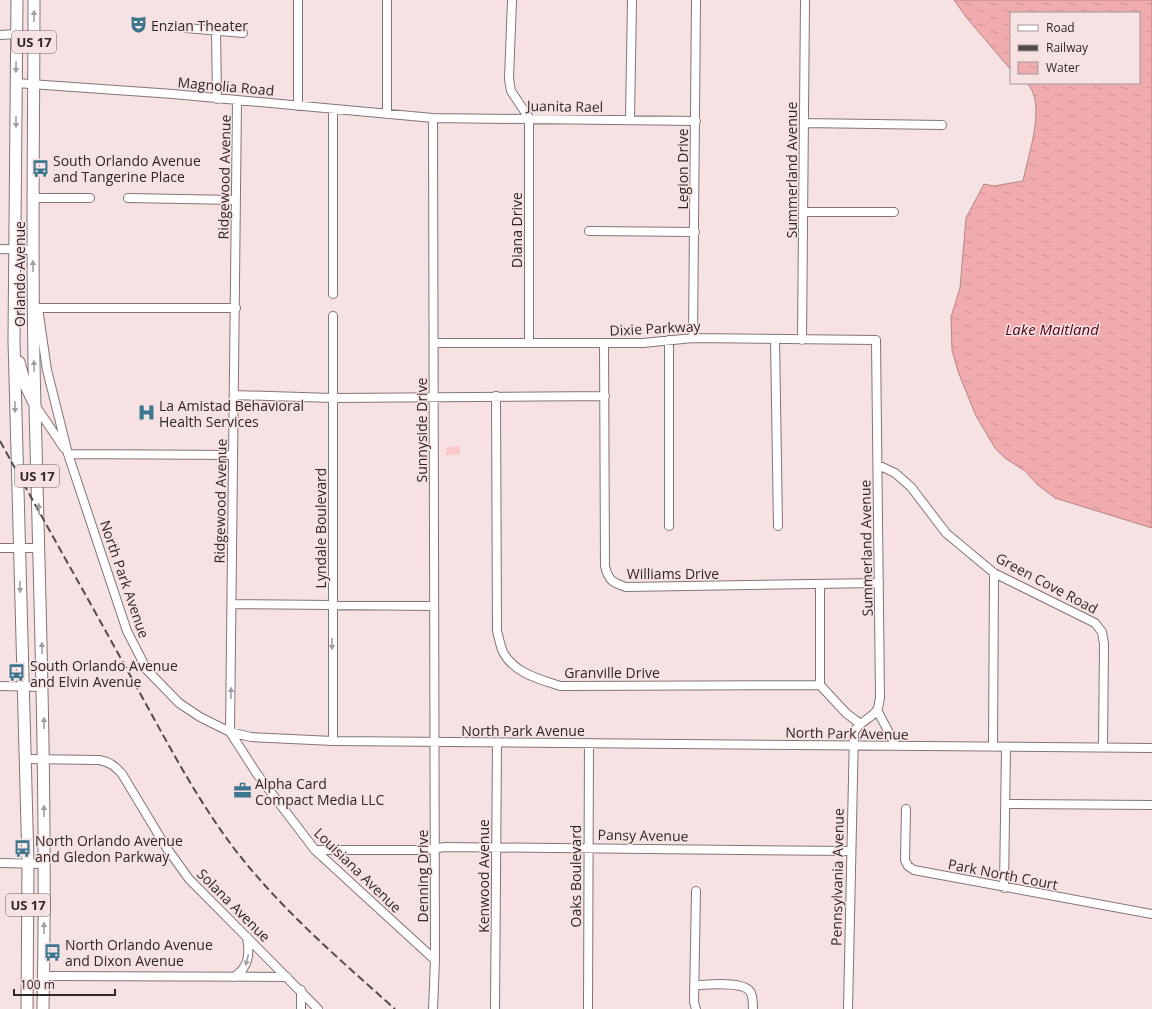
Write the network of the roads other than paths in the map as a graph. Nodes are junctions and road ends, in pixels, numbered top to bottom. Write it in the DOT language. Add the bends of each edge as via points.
graph roads {
  1 [pos="17,0"];
  2 [pos="34,0"];
  3 [pos="298,0"];
  4 [pos="387,0"];
  5 [pos="512,0"];
  6 [pos="632,0"];
  7 [pos="696,0"];
  8 [pos="805,0"];
  9 [pos="186,28"];
  10 [pos="216,31"];
  11 [pos="243,33"];
  12 [pos="17,34"];
  13 [pos="0,35"];
  14 [pos="16,83"];
  15 [pos="34,83"];
  16 [pos="217,99"];
  17 [pos="237,101"];
  18 [pos="298,106"];
  19 [pos="333,109"];
  20 [pos="387,114"];
  21 [pos="433,118"];
  22 [pos="529,118"];
  23 [pos="630,120"];
  24 [pos="696,121"];
  25 [pos="804,123"];
  26 [pos="942,125"];
  27 [pos="15,172"];
  28 [pos="33,198"];
  29 [pos="90,198"];
  30 [pos="128,198"];
  31 [pos="236,200"];
  32 [pos="804,212"];
  33 [pos="894,212"];
  34 [pos="589,231"];
  35 [pos="695,232"];
  36 [pos="0,250"];
  37 [pos="15,250"];
  38 [pos="33,250"];
  39 [pos="33,282"];
  40 [pos="333,294"];
  41 [pos="38,308"];
  42 [pos="236,308"];
  43 [pos="333,316"];
  44 [pos="693,338"];
  45 [pos="14,340"];
  46 [pos="669,340"];
  47 [pos="775,340"];
  48 [pos="802,340"];
  49 [pos="876,340"];
  50 [pos="529,342"];
  51 [pos="435,343"];
  52 [pos="604,343"];
  53 [pos="234,395"];
  54 [pos="434,396"];
  55 [pos="496,396"];
  56 [pos="605,396"];
  57 [pos="333,398"];
  58 [pos="35,405"];
  59 [pos="68,454"];
  60 [pos="233,455"];
  61 [pos="878,465"];
  62 [pos="669,526"];
  63 [pos="778,526"];
  64 [pos="0,548"];
  65 [pos="19,548"];
  66 [pos="40,548"];
  67 [pos="994,573"];
  68 [pos="879,583"];
  69 [pos="820,585"];
  70 [pos="232,604"];
  71 [pos="332,605"];
  72 [pos="434,606"];
  73 [pos="820,685"];
  74 [pos="0,686"];
  75 [pos="24,686"];
  76 [pos="43,686"];
  77 [pos="877,710"];
  78 [pos="860,723"];
  79 [pos="230,732"];
  80 [pos="333,741"];
  81 [pos="434,742"];
  82 [pos="497,742"];
  83 [pos="589,743"];
  84 [pos="853,746"];
  85 [pos="896,746"];
  86 [pos="993,747"];
  87 [pos="1006,747"];
  88 [pos="1103,747"];
  89 [pos="1152,748"];
  90 [pos="26,759"];
  91 [pos="44,760"];
  92 [pos="1006,804"];
  93 [pos="1152,805"];
  94 [pos="906,809"];
  95 [pos="496,847"];
  96 [pos="435,848"];
  97 [pos="589,848"];
  98 [pos="315,850"];
  99 [pos="850,851"];
  100 [pos="0,863"];
  101 [pos="28,863"];
  102 [pos="44,864"];
  103 [pos="1004,888"];
  104 [pos="696,891"];
  105 [pos="1152,914"];
  106 [pos="247,937"];
  107 [pos="435,960"];
  108 [pos="44,976"];
  109 [pos="234,977"];
  110 [pos="287,977"];
  111 [pos="694,985"];
  112 [pos="301,990"];
  113 [pos="27,1009"];
  114 [pos="43,1009"];
  115 [pos="300,1009"];
  116 [pos="318,1009"];
  117 [pos="433,1009"];
  118 [pos="495,1009"];
  119 [pos="588,1009"];
  120 [pos="696,1009"];
  121 [pos="753,1009"];
  122 [pos="848,1009"];
  1 -- 12 [label="main road, Orlando Avenue / US 17"];
  15 -- 2 [label="main road, Orlando Avenue / US 17, one-way"];
  3 -- 18 [label="street"];
  4 -- 20 [label="street"];
  5 -- 22 [label="street" via="509,79 511,91"];
  6 -- 23 [label="street"];
  7 -- 24 [label="street, Legion Drive"];
  8 -- 25 [label="street, Summerland Avenue"];
  9 -- 10 [label="street"];
  10 -- 11 [label="street"];
  10 -- 16 [label="street"];
  12 -- 13 [label="street"];
  12 -- 14 [label="main road, Orlando Avenue / US 17, one-way"];
  14 -- 15 [label="street, Magnolia Road"];
  14 -- 27 [label="main road, Orlando Avenue / US 17, one-way"];
  15 -- 16 [label="street, Magnolia Road"];
  15 -- 28 [label="main road, Orlando Avenue / US 17"];
  16 -- 17 [label="street, Magnolia Road"];
  17 -- 18 [label="street, Magnolia Road"];
  17 -- 31 [label="street, Ridgewood Avenue"];
  18 -- 19 [label="street, Magnolia Road"];
  19 -- 20 [label="street, Magnolia Road"];
  19 -- 40 [label="street"];
  20 -- 21 [label="street, Magnolia Road"];
  21 -- 22 [label="street, Juanita Rael"];
  21 -- 51 [label="street, Sunnyside Drive"];
  22 -- 23 [label="street, Juanita Rael"];
  22 -- 50 [label="street, Diana Drive"];
  23 -- 24 [label="street, Juanita Rael"];
  24 -- 35 [label="street, Legion Drive"];
  25 -- 26 [label="street"];
  25 -- 32 [label="street, Summerland Avenue"];
  27 -- 28 [label="main road" via="25,194"];
  27 -- 37 [label="main road, Orlando Avenue / US 17"];
  28 -- 29 [label="street"];
  28 -- 38 [label="main road, Orlando Avenue / US 17"];
  30 -- 31 [label="street"];
  31 -- 42 [label="street, Ridgewood Avenue"];
  32 -- 33 [label="street"];
  32 -- 48 [label="street, Summerland Avenue"];
  34 -- 35 [label="street"];
  35 -- 44 [label="street, Legion Drive"];
  36 -- 37 [label="street"];
  37 -- 38 [label="street"];
  37 -- 45 [label="main road, Orlando Avenue / US 17"];
  39 -- 38 [label="main road, Orlando Avenue / US 17, one-way"];
  39 -- 41 [label="street, North Park Avenue"];
  58 -- 39 [label="main road, Orlando Avenue / US 17, one-way"];
  41 -- 42 [label="street"];
  41 -- 59 [label="street, North Park Avenue" via="47,370"];
  42 -- 53 [label="street, Ridgewood Avenue"];
  43 -- 57 [label="street, Lyndale Boulevard"];
  44 -- 46 [label="street, Dixie Parkway"];
  44 -- 47 [label="street, Dixie Parkway"];
  45 -- 58 [label="main road" via="25,384"];
  45 -- 65 [label="main road, Orlando Avenue / US 17, one-way"];
  46 -- 52 [label="street, Dixie Parkway"];
  46 -- 62 [label="street"];
  47 -- 48 [label="street, Dixie Parkway"];
  47 -- 63 [label="street"];
  48 -- 49 [label="street, Dixie Parkway"];
  49 -- 61 [label="street, Summerland Avenue"];
  50 -- 51 [label="street, Dixie Parkway"];
  50 -- 52 [label="street, Dixie Parkway"];
  51 -- 54 [label="street, Sunnyside Drive"];
  52 -- 56 [label="street, Williams Drive"];
  53 -- 57 [label="street"];
  53 -- 60 [label="street, Ridgewood Avenue"];
  54 -- 55 [label="street"];
  54 -- 57 [label="street"];
  54 -- 72 [label="street, Sunnyside Drive"];
  55 -- 56 [label="street"];
  55 -- 73 [label="street, Granville Drive" via="497,631 504,652 514,667 535,678 560,686"];
  56 -- 69 [label="street, Williams Drive" via="605,566 607,575 613,583 626,587"];
  57 -- 71 [label="street, Lyndale Boulevard"];
  58 -- 59 [label="street, North Park Avenue"];
  66 -- 58 [label="main road, Orlando Avenue / US 17, one-way"];
  59 -- 60 [label="street"];
  59 -- 79 [label="street, North Park Avenue" via="127,631 143,663 152,676 179,703"];
  60 -- 70 [label="street, Ridgewood Avenue"];
  61 -- 67 [label="street, Green Cove Road" via="895,473 911,487 946,533"];
  61 -- 68 [label="street, Summerland Avenue"];
  64 -- 65 [label="street"];
  65 -- 66 [label="street"];
  65 -- 75 [label="main road, US 17, one-way"];
  76 -- 66 [label="main road, US 17, one-way"];
  67 -- 86 [label="street"];
  67 -- 88 [label="street, Green Cove Road" via="1095,623 1102,632"];
  68 -- 69 [label="street, Williams Drive"];
  68 -- 77 [label="street, Summerland Avenue" via="880,698"];
  69 -- 73 [label="street"];
  70 -- 71 [label="street"];
  79 -- 70 [label="street, Ridgewood Avenue, one-way"];
  71 -- 72 [label="street"];
  71 -- 80 [label="street, Lyndale Boulevard, one-way"];
  72 -- 81 [label="street, Sunnyside Drive"];
  73 -- 78 [label="street" via="846,713"];
  74 -- 75 [label="street"];
  75 -- 76 [label="street"];
  75 -- 90 [label="main road, US 17"];
  91 -- 76 [label="main road, US 17, one-way"];
  77 -- 78 [label="street"];
  77 -- 85 [label="street"];
  78 -- 84 [label="street" via="854,732"];
  79 -- 80 [label="street, North Park Avenue" via="251,737"];
  79 -- 98 [label="street, Louisiana Avenue" via="257,774"];
  80 -- 81 [label="street, North Park Avenue"];
  81 -- 82 [label="street, North Park Avenue"];
  81 -- 96 [label="street, Denning Drive"];
  82 -- 83 [label="street, North Park Avenue"];
  82 -- 95 [label="street, Kenwood Avenue"];
  83 -- 84 [label="street, North Park Avenue"];
  83 -- 97 [label="street, Oaks Boulevard"];
  84 -- 85 [label="street, North Park Avenue"];
  84 -- 99 [label="street, Pennsylvania Avenue"];
  85 -- 86 [label="street, North Park Avenue"];
  86 -- 87 [label="street, North Park Avenue"];
  87 -- 88 [label="street, North Park Avenue"];
  87 -- 92 [label="street"];
  88 -- 89 [label="street, North Park Avenue"];
  90 -- 91 [label="street, Solana Avenue"];
  90 -- 101 [label="main road, US 17"];
  102 -- 91 [label="main road, US 17, one-way"];
  91 -- 106 [label="street, Solana Avenue" via="99,760 116,767 189,879"];
  92 -- 93 [label="street"];
  92 -- 103 [label="street"];
  94 -- 103 [label="street, Park North Court" via="908,866 914,870"];
  95 -- 96 [label="street, Pansy Avenue"];
  95 -- 97 [label="street, Pansy Avenue"];
  95 -- 118 [label="street, Kenwood Avenue"];
  96 -- 98 [label="street, Pansy Avenue"];
  96 -- 107 [label="street, Denning Drive"];
  97 -- 99 [label="street, Pansy Avenue"];
  97 -- 119 [label="street, Oaks Boulevard"];
  98 -- 107 [label="street, Louisiana Avenue"];
  99 -- 122 [label="street, Pennsylvania Avenue"];
  100 -- 101 [label="street"];
  101 -- 102 [label="street"];
  101 -- 113 [label="main road, US 17"];
  108 -- 102 [label="main road, US 17, one-way"];
  103 -- 105 [label="street, Park North Court"];
  104 -- 111 [label="street"];
  106 -- 109 [label="street, one-way" via="249,959 241,972"];
  106 -- 110 [label="street, Solana Avenue"];
  107 -- 117 [label="street, Denning Drive"];
  108 -- 109 [label="street"];
  108 -- 114 [label="main road, US 17"];
  109 -- 110 [label="street"];
  110 -- 112 [label="street, Solana Avenue"];
  111 -- 120 [label="street"];
  111 -- 121 [label="street" via="738,985 746,988 751,992"];
  112 -- 115 [label="street"];
  112 -- 116 [label="street, Solana Avenue"];
}
